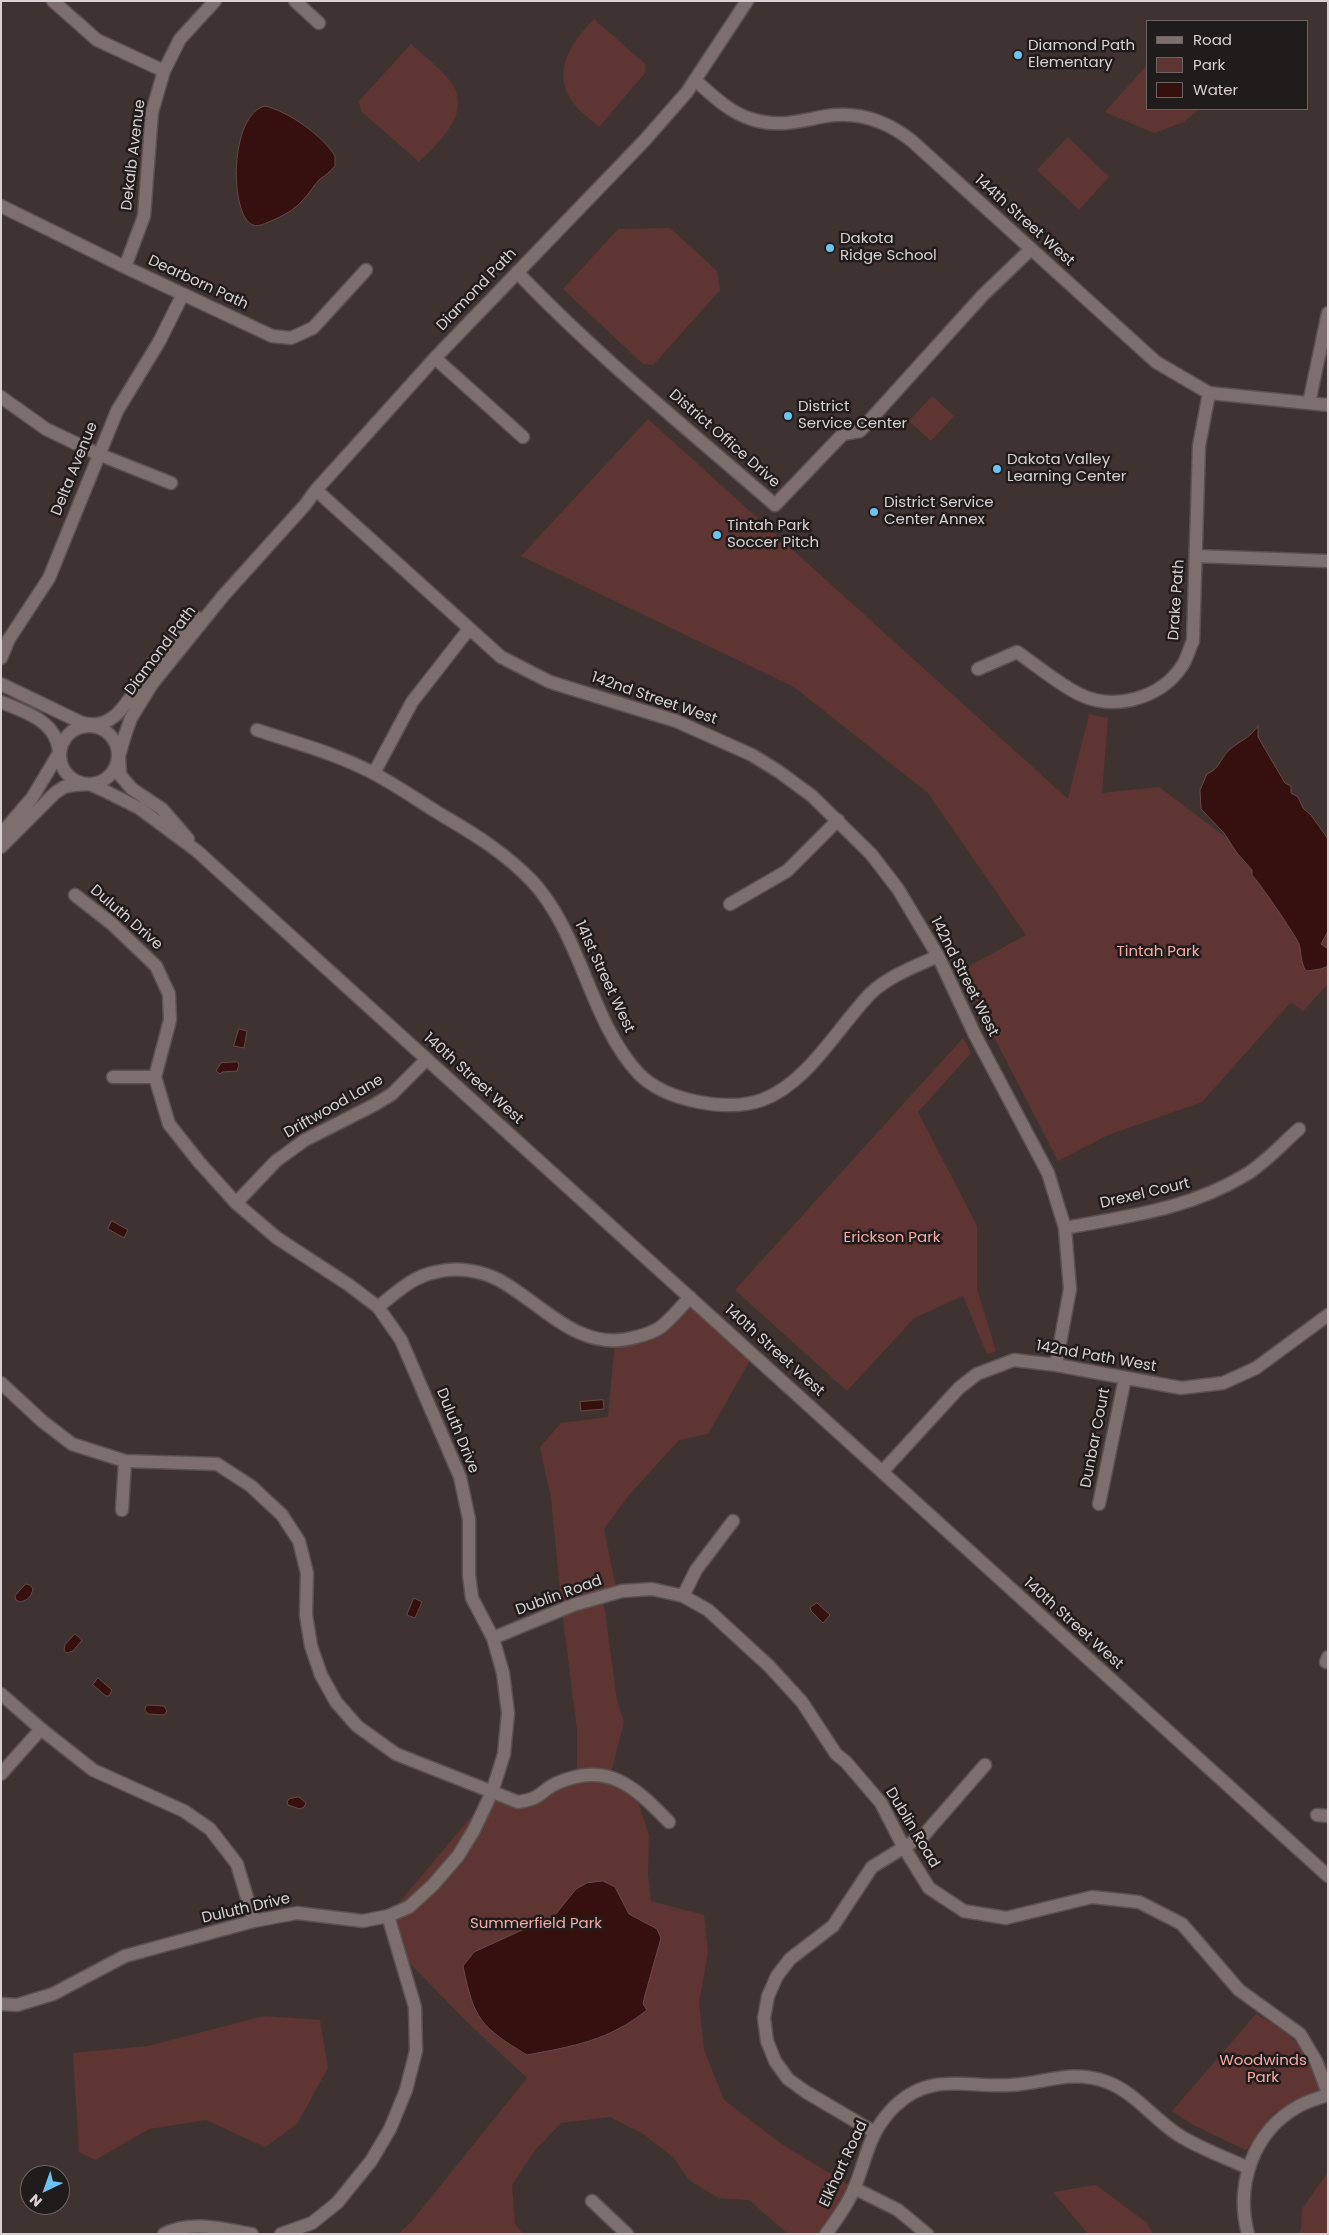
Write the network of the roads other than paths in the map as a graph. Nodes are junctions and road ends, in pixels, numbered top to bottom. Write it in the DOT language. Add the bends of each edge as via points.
graph roads {
  1 [pos="53,1"];
  2 [pos="215,1"];
  3 [pos="296,1"];
  4 [pos="747,1"];
  5 [pos="319,23"];
  6 [pos="164,71"];
  7 [pos="695,80"];
  8 [pos="1,206"];
  9 [pos="1031,249"];
  10 [pos="125,267"];
  11 [pos="366,270"];
  12 [pos="517,272"];
  13 [pos="183,294"];
  14 [pos="1328,313"];
  15 [pos="435,358"];
  16 [pos="1209,393"];
  17 [pos="1,397"];
  18 [pos="1309,403"];
  19 [pos="1328,405"];
  20 [pos="524,438"];
  21 [pos="98,454"];
  22 [pos="171,483"];
  23 [pos="316,490"];
  24 [pos="1196,556"];
  25 [pos="1328,561"];
  26 [pos="222,596"];
  27 [pos="469,629"];
  28 [pos="1,658"];
  29 [pos="978,669"];
  30 [pos="1,684"];
  31 [pos="1,702"];
  32 [pos="90,726"];
  33 [pos="257,730"];
  34 [pos="59,753"];
  35 [pos="119,756"];
  36 [pos="374,774"];
  37 [pos="89,784"];
  38 [pos="838,820"];
  39 [pos="1,834"];
  40 [pos="1,847"];
  41 [pos="197,850"];
  42 [pos="75,895"];
  43 [pos="730,904"];
  44 [pos="938,956"];
  45 [pos="427,1059"];
  46 [pos="112,1077"];
  47 [pos="155,1077"];
  48 [pos="1299,1129"];
  49 [pos="236,1203"];
  50 [pos="1065,1228"];
  51 [pos="690,1297"];
  52 [pos="378,1307"];
  53 [pos="1328,1315"];
  54 [pos="1056,1365"];
  55 [pos="1125,1378"];
  56 [pos="1,1383"];
  57 [pos="125,1461"];
  58 [pos="882,1472"];
  59 [pos="1099,1504"];
  60 [pos="122,1510"];
  61 [pos="733,1521"];
  62 [pos="683,1596"];
  63 [pos="493,1638"];
  64 [pos="1,1694"];
  65 [pos="41,1730"];
  66 [pos="985,1765"];
  67 [pos="1,1774"];
  68 [pos="492,1792"];
  69 [pos="669,1822"];
  70 [pos="903,1846"];
  71 [pos="1328,1876"];
  72 [pos="388,1916"];
  73 [pos="254,1921"];
  74 [pos="1,2004"];
  75 [pos="1328,2094"];
  76 [pos="874,2132"];
  77 [pos="1248,2168"];
  78 [pos="854,2188"];
  79 [pos="592,2201"];
  80 [pos="164,2234"];
  81 [pos="252,2234"];
  82 [pos="281,2234"];
  83 [pos="628,2234"];
  84 [pos="826,2234"];
  85 [pos="927,2234"];
  86 [pos="1248,2234"];
  1 -- 6 [label="street" via="97,40"];
  2 -- 6 [label="street, Dekalb Avenue" via="180,39"];
  3 -- 5 [label="street"];
  4 -- 7 [label="street, Diamond Path"];
  6 -- 10 [label="street, Dekalb Avenue" via="152,112 144,216"];
  7 -- 9 [label="street, 144th Street West" via="728,108 763,122 788,124 826,116 853,115 890,126 912,141"];
  7 -- 12 [label="street, Diamond Path" via="644,141"];
  8 -- 10 [label="street, Dearborn Path"];
  9 -- 12 [label="street, District Office Drive" via="983,295 860,431 843,434 775,505 614,365"];
  9 -- 16 [label="street, 144th Street West" via="1156,362"];
  10 -- 13 [label="street, Dearborn Path"];
  11 -- 13 [label="street, Dearborn Path" via="313,328 291,338 272,336"];
  12 -- 15 [label="street, Diamond Path"];
  13 -- 21 [label="street, Delta Avenue" via="160,342 117,411"];
  14 -- 18 [label="street"];
  15 -- 20 [label="street"];
  15 -- 23 [label="street, Diamond Path"];
  16 -- 18 [label="street, 144th Street West"];
  16 -- 24 [label="street, Drake Path" via="1199,446"];
  17 -- 21 [label="street" via="46,429"];
  18 -- 19 [label="street, 144th Street West"];
  21 -- 22 [label="street"];
  21 -- 28 [label="street, Delta Avenue" via="49,578 9,639"];
  23 -- 26 [label="street, Diamond Path"];
  23 -- 27 [label="street, 142nd Street West"];
  24 -- 25 [label="street"];
  24 -- 29 [label="street, Drake Path" via="1193,641 1182,666 1163,687 1131,701 1104,702 1080,695 1017,652"];
  26 -- 32 [label="street, Diamond Path" via="154,661 120,711 101,724"];
  26 -- 35 [label="street, Diamond Path" via="152,684 132,718"];
  27 -- 36 [label="street" via="412,702"];
  27 -- 38 [label="street, 142nd Street West" via="501,657 550,682 676,720 752,755 812,796"];
  30 -- 32 [label="street"];
  31 -- 34 [label="street" via="47,724 59,746"];
  32 -- 34 [label="street, Diamond Path" via="82,727 70,736"];
  32 -- 35 [label="street" via="103,729 110,736"];
  33 -- 36 [label="street, 141st Street West" via="322,751"];
  34 -- 37 [label="street" via="60,763 69,775"];
  34 -- 39 [label="street, Diamond Path" via="32,798"];
  35 -- 37 [label="street, Diamond Path" via="108,777"];
  35 -- 41 [label="street, 140th Street West" via="120,775 127,784 162,809"];
  36 -- 44 [label="street, 141st Street West" via="491,844 533,882 564,928 616,1044 640,1074 660,1089 682,1099 732,1105 764,1099 796,1079 872,992"];
  37 -- 40 [label="street, Diamond Path" via="64,787 55,793"];
  37 -- 41 [label="street, 140th Street West" via="139,808"];
  38 -- 43 [label="street" via="786,870"];
  38 -- 44 [label="street, 142nd Street West" via="871,854 898,890"];
  41 -- 45 [label="street, 140th Street West"];
  42 -- 47 [label="street, Duluth Drive" via="112,924 156,966 169,994 170,1020"];
  44 -- 50 [label="street, 142nd Street West" via="975,1035 1048,1173"];
  45 -- 49 [label="street, Driftwood Lane" via="392,1094 305,1140 276,1161"];
  45 -- 51 [label="street, 140th Street West"];
  46 -- 47 [label="street"];
  47 -- 49 [label="street, Duluth Drive" via="170,1124"];
  48 -- 50 [label="street, Drexel Court" via="1248,1173 1206,1196 1169,1208"];
  49 -- 52 [label="street, Duluth Drive" via="277,1238"];
  50 -- 54 [label="street, 142nd Street West" via="1070,1289"];
  51 -- 52 [label="street" via="660,1327 624,1341 604,1341 583,1335 498,1280 478,1272 436,1272 416,1278"];
  51 -- 58 [label="street, 140th Street West"];
  52 -- 63 [label="street, Duluth Drive" via="401,1340 460,1477 469,1519 472,1598"];
  53 -- 55 [label="street, 142nd Path West" via="1256,1368 1223,1383 1181,1388"];
  54 -- 55 [label="street, 142nd Path West"];
  54 -- 58 [label="street, 142nd Path West" via="1014,1360 977,1374 959,1388"];
  55 -- 59 [label="street, Dunbar Court"];
  56 -- 57 [label="street" via="72,1444"];
  57 -- 60 [label="street"];
  57 -- 68 [label="street" via="217,1464 251,1486 282,1515 299,1542 307,1572 306,1615 310,1646 336,1702 357,1726 396,1754"];
  58 -- 71 [label="street, 140th Street West"];
  61 -- 62 [label="street" via="696,1570"];
  62 -- 63 [label="street, Dublin Road" via="652,1589 622,1591 573,1605"];
  62 -- 70 [label="street, Dublin Road" via="708,1610 786,1683 836,1754 881,1803"];
  63 -- 68 [label="street, Duluth Drive" via="503,1674 508,1713 504,1754"];
  64 -- 65 [label="street"];
  65 -- 67 [label="street"];
  65 -- 73 [label="street" via="93,1770 184,1811 210,1829 237,1864"];
  66 -- 70 [label="street" via="924,1835"];
  68 -- 69 [label="street" via="518,1802 535,1798 553,1784 578,1775 603,1775 642,1794"];
  68 -- 72 [label="street, Duluth Drive" via="458,1856 409,1907"];
  70 -- 75 [label="street, Dublin Road" via="929,1888 964,1911 1006,1918 1092,1897 1139,1902 1182,1924 1239,1990 1300,2034 1316,2060"];
  70 -- 76 [label="street" via="872,1867 833,1926 790,1959 768,1996 764,2018 767,2041 775,2061 788,2079"];
  72 -- 73 [label="street, Duluth Drive" via="363,1921 296,1913"];
  72 -- 82 [label="street" via="415,2006 416,2051 406,2090 390,2129 371,2161 337,2203 312,2224"];
  73 -- 74 [label="street, Duluth Drive" via="125,1956 53,1994 17,2004"];
  75 -- 77 [label="street" via="1283,2116 1262,2140"];
  76 -- 77 [label="street, Elkhart Road" via="900,2102 934,2086 956,2082 1011,2085 1083,2076 1119,2088 1178,2135"];
  76 -- 78 [label="street, Elkhart Road"];
  77 -- 86 [label="street" via="1243,2202"];
  78 -- 84 [label="street, Elkhart Road"];
  78 -- 85 [label="street" via="898,2210"];
  79 -- 83 [label="street"];
  80 -- 81 [label="street" via="173,2229 204,2226"];
}
